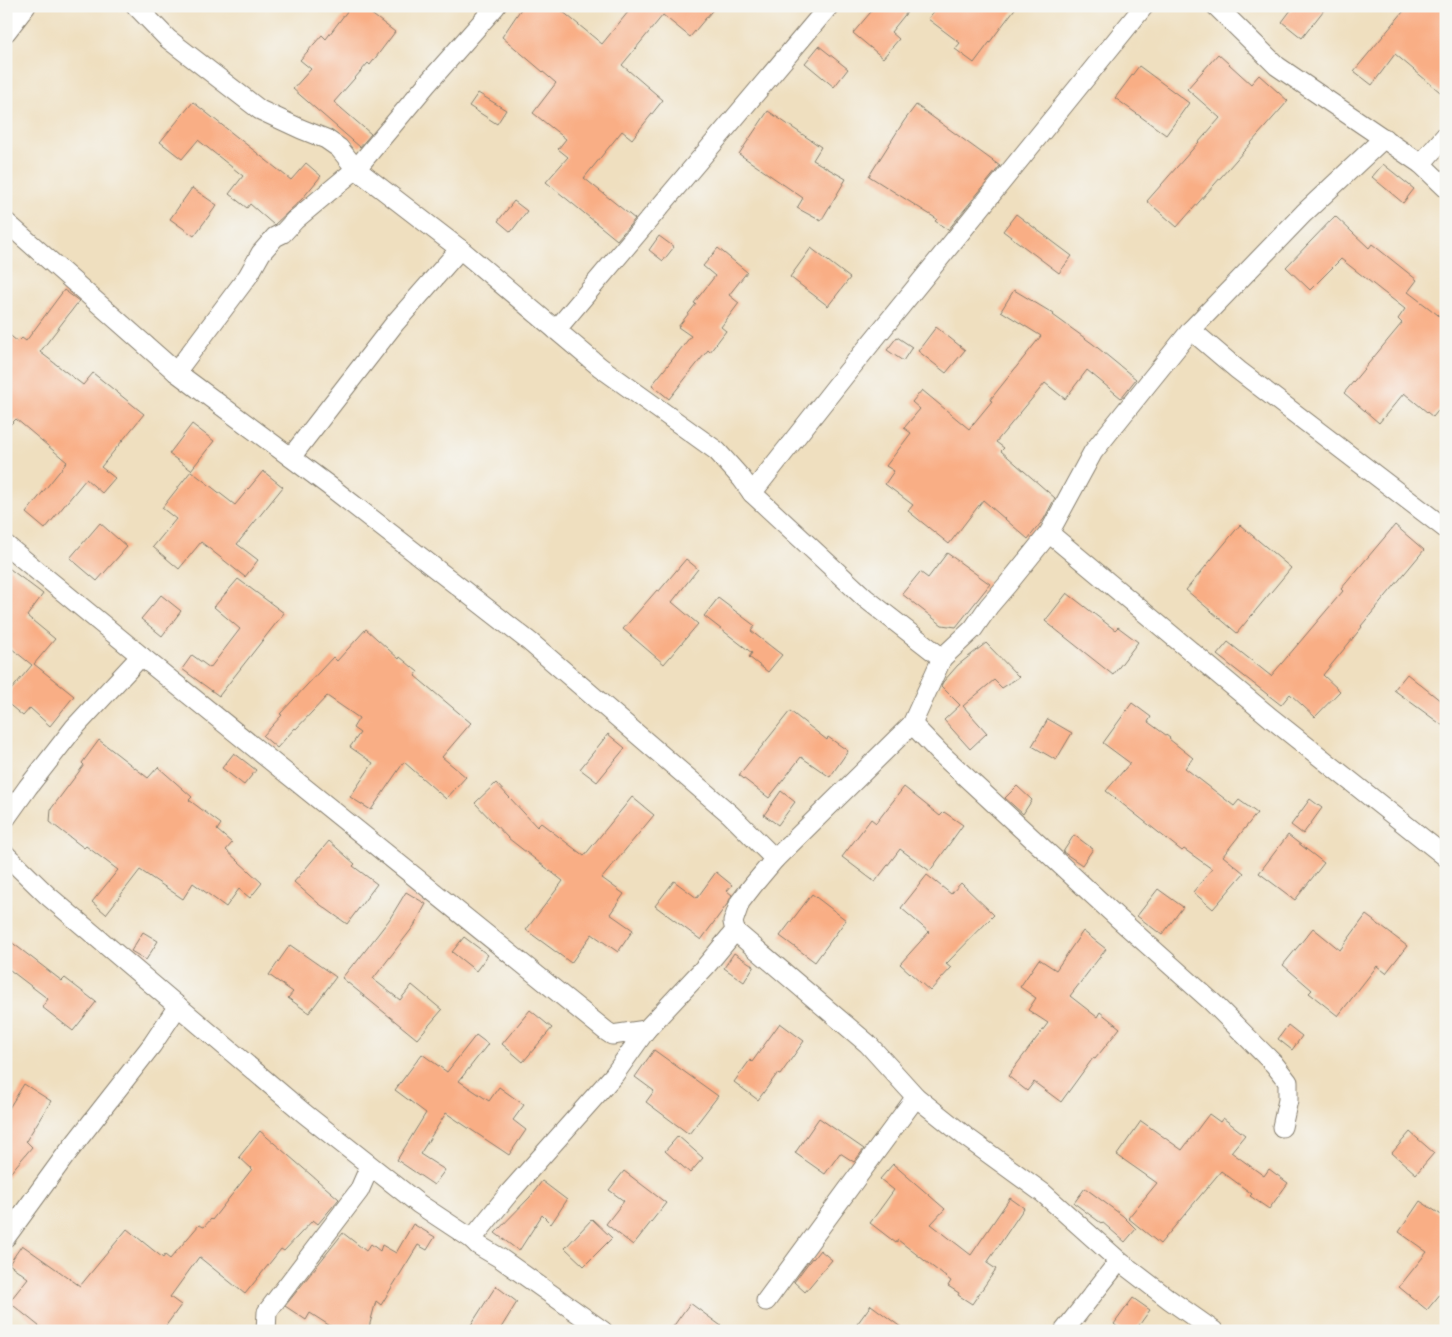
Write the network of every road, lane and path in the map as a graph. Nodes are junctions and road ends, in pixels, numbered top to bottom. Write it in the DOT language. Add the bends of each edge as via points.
graph roads {
  1 [pos="26,6"];
  2 [pos="496,6"];
  3 [pos="829,6"];
  4 [pos="1144,6"];
  5 [pos="1216,6"];
  6 [pos="144,9"];
  7 [pos="6,32"];
  8 [pos="1446,135"];
  9 [pos="1384,138"];
  10 [pos="1421,164"];
  11 [pos="356,169"];
  12 [pos="1446,188"];
  13 [pos="6,222"];
  14 [pos="460,249"];
  15 [pos="556,330"];
  16 [pos="1191,330"];
  17 [pos="176,372"];
  18 [pos="290,457"];
  19 [pos="752,493"];
  20 [pos="1446,529"];
  21 [pos="1049,533"];
  22 [pos="6,545"];
  23 [pos="141,656"];
  24 [pos="942,658"];
  25 [pos="912,724"];
  26 [pos="6,818"];
  27 [pos="6,855"];
  28 [pos="1446,857"];
  29 [pos="775,859"];
  30 [pos="735,931"];
  31 [pos="178,1006"];
  32 [pos="646,1030"];
  33 [pos="916,1097"];
  34 [pos="1282,1128"];
  35 [pos="370,1166"];
  36 [pos="6,1237"];
  37 [pos="472,1239"];
  38 [pos="1119,1260"];
  39 [pos="766,1301"];
  40 [pos="266,1331"];
  41 [pos="603,1331"];
  42 [pos="1064,1331"];
  43 [pos="1214,1331"];
  1 -- 7 [label="street"];
  2 -- 11 [label="street"];
  3 -- 15 [label="street"];
  4 -- 19 [label="street"];
  5 -- 9 [label="street" via="1277,66"];
  6 -- 11 [label="street" via="168,39 260,110 326,139 339,148"];
  8 -- 10 [label="street"];
  9 -- 10 [label="street"];
  9 -- 16 [label="street" via="1304,213"];
  10 -- 12 [label="street"];
  11 -- 14 [label="street"];
  11 -- 17 [label="street" via="275,237"];
  13 -- 17 [label="street"];
  14 -- 15 [label="street"];
  14 -- 18 [label="street" via="395,323"];
  15 -- 19 [label="street" via="600,367 717,451"];
  16 -- 20 [label="street" via="1238,370"];
  16 -- 21 [label="street" via="1093,452"];
  17 -- 18 [label="street"];
  18 -- 29 [label="street" via="530,642 730,814"];
  19 -- 24 [label="street" via="865,598"];
  21 -- 24 [label="street" via="973,630"];
  21 -- 28 [label="street" via="1271,718"];
  22 -- 23 [label="street"];
  23 -- 26 [label="street" via="74,728"];
  23 -- 32 [label="street" via="606,1031 612,1034"];
  24 -- 25 [label="street"];
  25 -- 29 [label="street"];
  25 -- 34 [label="street" via="1212,1002 1274,1064 1288,1082"];
  27 -- 31 [label="street" via="47,895"];
  29 -- 30 [label="street" via="740,902 734,922"];
  30 -- 32 [label="street"];
  30 -- 33 [label="street" via="868,1044"];
  31 -- 35 [label="street"];
  31 -- 36 [label="street"];
  32 -- 37 [label="street" via="614,1075"];
  33 -- 38 [label="street" via="1043,1193"];
  33 -- 39 [label="street"];
  35 -- 37 [label="street"];
  35 -- 40 [label="street" via="359,1191 267,1312"];
  37 -- 41 [label="street"];
  38 -- 42 [label="street"];
  38 -- 43 [label="street"];
}
